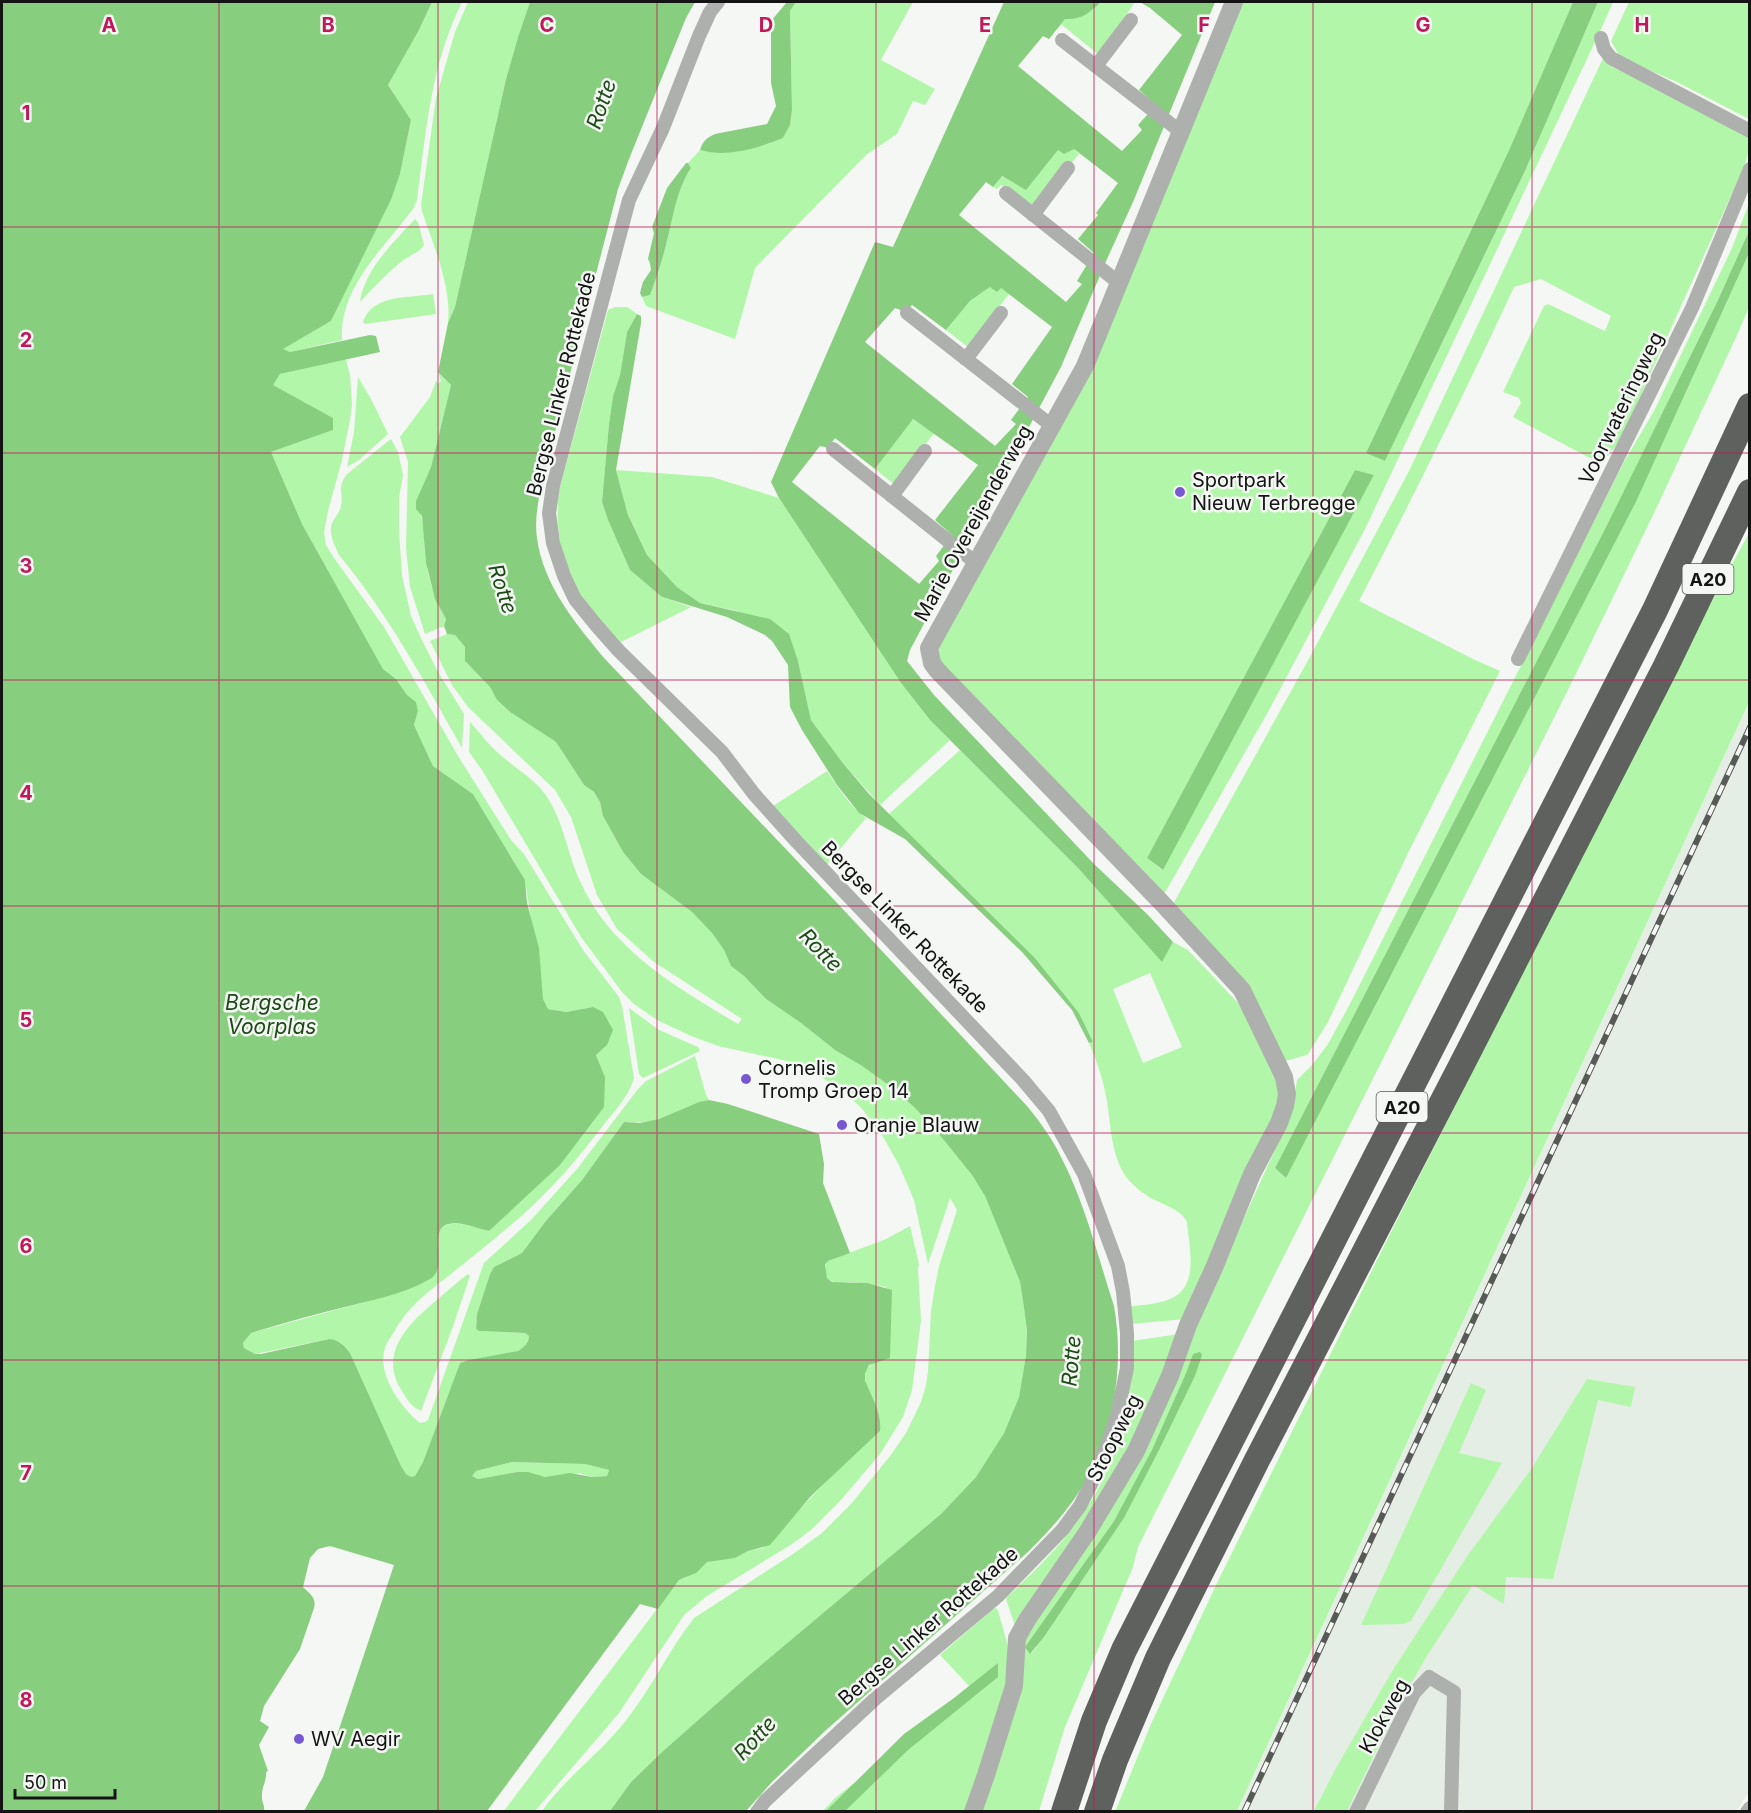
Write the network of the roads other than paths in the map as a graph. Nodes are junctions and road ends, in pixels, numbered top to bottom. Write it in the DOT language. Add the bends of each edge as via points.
graph roads {
  1 [pos="718,2"];
  2 [pos="1234,2"];
  3 [pos="1131,20"];
  4 [pos="1601,38"];
  5 [pos="1062,40"];
  6 [pos="1096,66"];
  7 [pos="1175,128"];
  8 [pos="1749,130"];
  9 [pos="1068,168"];
  10 [pos="1749,169"];
  11 [pos="1006,193"];
  12 [pos="1033,215"];
  13 [pos="1119,283"];
  14 [pos="908,313"];
  15 [pos="1001,313"];
  16 [pos="966,359"];
  17 [pos="1749,406"];
  18 [pos="1047,422"];
  19 [pos="833,449"];
  20 [pos="925,452"];
  21 [pos="1749,492"];
  22 [pos="892,496"];
  23 [pos="971,558"];
  24 [pos="1518,659"];
  25 [pos="1284,1077"];
  26 [pos="757,1812"];
  27 [pos="973,1812"];
  28 [pos="1064,1812"];
  29 [pos="1097,1812"];
  30 [pos="1356,1812"];
  31 [pos="1451,1812"];
  1 -- 26 [label="street, Bergse Linker Rottekade" via="699,36 663,128 629,200 553,486 549,513 553,543 575,599 596,626 722,752 797,842 1049,1111 1084,1174 1118,1266 1127,1333 1127,1368 1117,1416 1098,1470 1064,1529 998,1596 875,1699"];
  2 -- 7 [label="street, Marie Overeijenderweg"];
  3 -- 6 [label="street"];
  4 -- 8 [label="street" via="1611,58"];
  5 -- 6 [label="street"];
  6 -- 7 [label="street"];
  7 -- 13 [label="street, Marie Overeijenderweg"];
  9 -- 12 [label="street"];
  10 -- 24 [label="street, Voorwateringweg" via="1692,308"];
  11 -- 12 [label="street"];
  12 -- 13 [label="street"];
  13 -- 18 [label="street, Marie Overeijenderweg" via="1085,366"];
  14 -- 16 [label="street"];
  15 -- 16 [label="street"];
  16 -- 18 [label="street"];
  17 -- 28 [label="highway, A20" via="1655,610 1124,1650 1094,1721"];
  18 -- 23 [label="street, Marie Overeijenderweg"];
  19 -- 22 [label="street"];
  20 -- 22 [label="street"];
  21 -- 29 [label="highway, A20" via="1666,666 1163,1648"];
  22 -- 23 [label="street"];
  23 -- 25 [label="street, Marie Overeijenderweg" via="929,648 932,663 1242,990"];
  25 -- 27 [label="street, Stoopweg" via="1286,1106 1252,1174 1154,1413 1088,1532 1017,1638 1014,1686"];
  30 -- 31 [label="street, Klokweg" via="1414,1693 1429,1677 1454,1692"];
}
